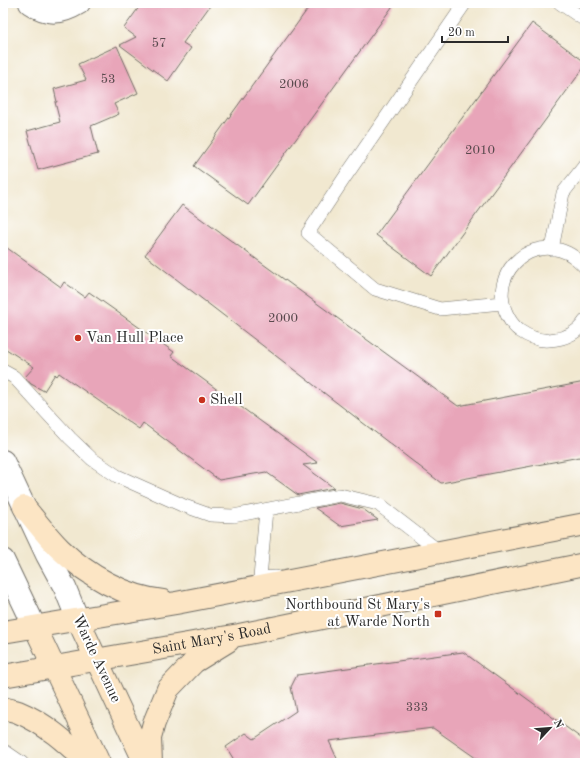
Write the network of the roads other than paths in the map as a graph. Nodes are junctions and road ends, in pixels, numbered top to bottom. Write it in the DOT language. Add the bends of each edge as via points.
graph roads {
  1 [pos="30,3"];
  2 [pos="79,3"];
  3 [pos="465,3"];
  4 [pos="560,3"];
  5 [pos="585,20"];
  6 [pos="585,165"];
  7 [pos="552,249"];
  8 [pos="585,267"];
  9 [pos="502,303"];
  10 [pos="585,321"];
  11 [pos="7,376"];
  12 [pos="3,461"];
  13 [pos="24,507"];
  14 [pos="266,510"];
  15 [pos="585,524"];
  16 [pos="440,552"];
  17 [pos="3,560"];
  18 [pos="585,564"];
  19 [pos="308,577"];
  20 [pos="176,603"];
  21 [pos="78,620"];
  22 [pos="35,627"];
  23 [pos="3,632"];
  24 [pos="239,635"];
  25 [pos="97,660"];
  26 [pos="54,667"];
  27 [pos="3,676"];
  28 [pos="3,708"];
  29 [pos="3,751"];
  30 [pos="22,763"];
  31 [pos="88,763"];
  32 [pos="99,763"];
  33 [pos="145,763"];
  34 [pos="151,763"];
  1 -- 2 [label="street" via="49,12 62,11"];
  3 -- 9 [label="lane" via="308,233 375,289 440,309"];
  4 -- 5 [label="lane"];
  6 -- 7 [label="lane" via="564,193"];
  7 -- 8 [label="lane" via="575,257"];
  7 -- 9 [label="lane" via="529,252 516,261 506,273"];
  9 -- 10 [label="lane" via="507,317 516,329 529,337 543,341 558,340 572,334"];
  11 -- 14 [label="lane" via="92,459 117,476 210,515 233,516"];
  12 -- 13 [label="street, Warde Avenue"];
  13 -- 20 [label="main road" via="59,548 90,573 148,600"];
  13 -- 21 [label="street, Warde Avenue" via="65,588"];
  14 -- 16 [label="lane" via="340,495 378,504"];
  14 -- 19 [label="lane" via="260,578"];
  15 -- 16 [label="main road"];
  16 -- 19 [label="main road"];
  17 -- 22 [label="street"];
  18 -- 24 [label="main road, Saint Mary's Road"];
  19 -- 20 [label="main road"];
  20 -- 21 [label="main road"];
  21 -- 22 [label="main road"];
  21 -- 25 [label="main road, Warde Avenue"];
  22 -- 23 [label="main road"];
  22 -- 26 [label="main road"];
  24 -- 25 [label="main road, Saint Mary's Road"];
  24 -- 34 [label="main road" via="194,662 168,689 150,737"];
  25 -- 26 [label="main road, Saint Mary's Road"];
  25 -- 33 [label="main road, Warde Avenue"];
  26 -- 27 [label="main road, Saint Mary's Road"];
  26 -- 32 [label="main road"];
  28 -- 31 [label="main road" via="38,722"];
  29 -- 30 [label="lane"];
}
